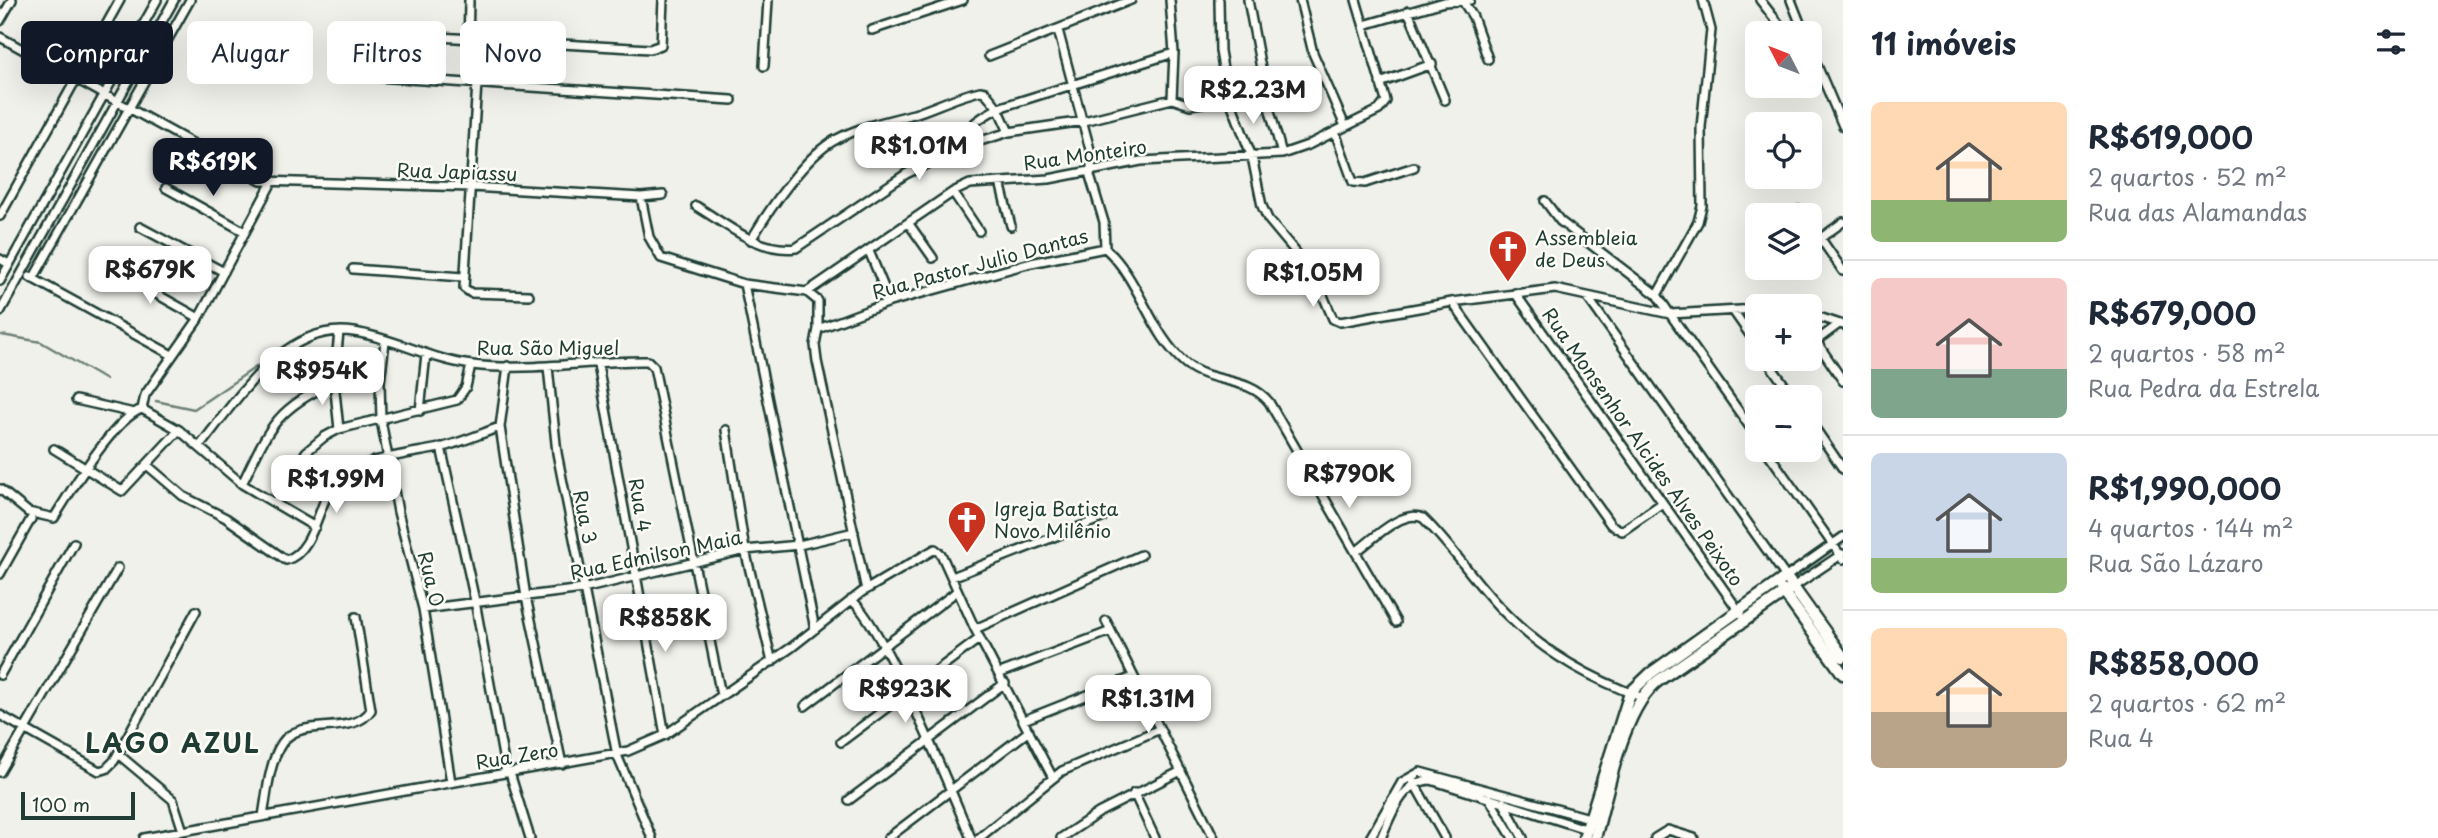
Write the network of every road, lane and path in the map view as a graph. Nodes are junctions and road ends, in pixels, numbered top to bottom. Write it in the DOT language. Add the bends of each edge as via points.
graph roads {
  1 [pos="12,0"];
  2 [pos="121,0"];
  3 [pos="157,0"];
  4 [pos="174,0"];
  5 [pos="190,0"];
  6 [pos="469,0"];
  7 [pos="663,0"];
  8 [pos="768,0"];
  9 [pos="963,0"];
  10 [pos="1131,0"];
  11 [pos="1170,0"];
  12 [pos="1219,0"];
  13 [pos="1248,0"];
  14 [pos="1300,0"];
  15 [pos="1356,0"];
  16 [pos="1414,0"];
  17 [pos="1760,0"];
  18 [pos="1791,0"];
  19 [pos="1467,1"];
  20 [pos="1705,1"];
  21 [pos="938,4"];
  22 [pos="1412,10"];
  23 [pos="0,21"];
  24 [pos="110,21"];
  25 [pos="468,21"];
  26 [pos="1777,21"];
  27 [pos="1799,21"];
  28 [pos="1364,25"];
  29 [pos="872,30"];
  30 [pos="1058,30"];
  31 [pos="0,37"];
  32 [pos="566,44"];
  33 [pos="21,48"];
  34 [pos="1174,53"];
  35 [pos="989,55"];
  36 [pos="1488,59"];
  37 [pos="1432,64"];
  38 [pos="764,66"];
  39 [pos="1822,81"];
  40 [pos="1380,83"];
  41 [pos="75,84"];
  42 [pos="86,84"];
  43 [pos="477,84"];
  44 [pos="492,84"];
  45 [pos="1071,84"];
  46 [pos="1227,92"];
  47 [pos="105,95"];
  48 [pos="1172,99"];
  49 [pos="732,100"];
  50 [pos="1445,100"];
  51 [pos="118,102"];
  52 [pos="998,108"];
  53 [pos="130,109"];
  54 [pos="1084,121"];
  55 [pos="1345,126"];
  56 [pos="1843,126"];
  57 [pos="1009,132"];
  58 [pos="1335,132"];
  59 [pos="961,147"];
  60 [pos="1282,154"];
  61 [pos="1252,157"];
  62 [pos="1413,167"];
  63 [pos="1090,170"];
  64 [pos="1000,181"];
  65 [pos="272,182"];
  66 [pos="471,187"];
  67 [pos="166,188"];
  68 [pos="953,192"];
  69 [pos="663,195"];
  70 [pos="641,197"];
  71 [pos="1545,201"];
  72 [pos="696,206"];
  73 [pos="0,216"];
  74 [pos="1843,222"];
  75 [pos="908,224"];
  76 [pos="1011,226"];
  77 [pos="140,227"];
  78 [pos="979,231"];
  79 [pos="245,232"];
  80 [pos="1822,236"];
  81 [pos="1822,239"];
  82 [pos="751,240"];
  83 [pos="1105,248"];
  84 [pos="869,251"];
  85 [pos="933,258"];
  86 [pos="0,259"];
  87 [pos="9,264"];
  88 [pos="353,269"];
  89 [pos="114,270"];
  90 [pos="1843,271"];
  91 [pos="224,272"];
  92 [pos="23,274"];
  93 [pos="463,277"];
  94 [pos="33,279"];
  95 [pos="0,281"];
  96 [pos="744,284"];
  97 [pos="807,292"];
  98 [pos="1515,293"];
  99 [pos="528,295"];
  100 [pos="1657,295"];
  101 [pos="1588,297"];
  102 [pos="890,302"];
  103 [pos="1452,302"];
  104 [pos="1745,311"];
  105 [pos="0,312"];
  106 [pos="1734,312"];
  107 [pos="1670,314"];
  108 [pos="199,318"];
  109 [pos="1822,318"];
  110 [pos="1841,324"];
  111 [pos="1745,328"];
  112 [pos="818,329"];
  113 [pos="339,332"];
  114 [pos="1822,337"];
  115 [pos="385,342"];
  116 [pos="1822,350"];
  117 [pos="426,354"];
  118 [pos="172,355"];
  119 [pos="471,365"];
  120 [pos="598,365"];
  121 [pos="508,366"];
  122 [pos="548,367"];
  123 [pos="1843,381"];
  124 [pos="334,382"];
  125 [pos="76,400"];
  126 [pos="142,410"];
  127 [pos="420,411"];
  128 [pos="134,413"];
  129 [pos="381,420"];
  130 [pos="1745,420"];
  131 [pos="500,427"];
  132 [pos="339,429"];
  133 [pos="179,430"];
  134 [pos="726,430"];
  135 [pos="1822,438"];
  136 [pos="199,447"];
  137 [pos="441,447"];
  138 [pos="54,449"];
  139 [pos="387,458"];
  140 [pos="1775,462"];
  141 [pos="147,465"];
  142 [pos="85,467"];
  143 [pos="1843,469"];
  144 [pos="242,484"];
  145 [pos="0,489"];
  146 [pos="275,503"];
  147 [pos="1661,503"];
  148 [pos="1101,518"];
  149 [pos="31,519"];
  150 [pos="315,527"];
  151 [pos="854,532"];
  152 [pos="1843,537"];
  153 [pos="74,543"];
  154 [pos="1833,544"];
  155 [pos="799,545"];
  156 [pos="745,550"];
  157 [pos="1357,551"];
  158 [pos="1141,555"];
  159 [pos="1842,556"];
  160 [pos="692,562"];
  161 [pos="118,568"];
  162 [pos="0,574"];
  163 [pos="952,577"];
  164 [pos="638,578"];
  165 [pos="1782,581"];
  166 [pos="583,589"];
  167 [pos="1789,590"];
  168 [pos="864,591"];
  169 [pos="957,592"];
  170 [pos="527,597"];
  171 [pos="851,600"];
  172 [pos="475,601"];
  173 [pos="861,607"];
  174 [pos="423,609"];
  175 [pos="1738,610"];
  176 [pos="196,611"];
  177 [pos="356,617"];
  178 [pos="1745,620"];
  179 [pos="1106,621"];
  180 [pos="1396,622"];
  181 [pos="815,629"];
  182 [pos="975,629"];
  183 [pos="1111,631"];
  184 [pos="980,638"];
  185 [pos="883,648"];
  186 [pos="1843,657"];
  187 [pos="772,662"];
  188 [pos="1000,673"];
  189 [pos="1843,674"];
  190 [pos="0,675"];
  191 [pos="1133,677"];
  192 [pos="1005,683"];
  193 [pos="1630,693"];
  194 [pos="721,695"];
  195 [pos="906,695"];
  196 [pos="1641,697"];
  197 [pos="805,706"];
  198 [pos="0,715"];
  199 [pos="1024,720"];
  200 [pos="25,729"];
  201 [pos="1160,729"];
  202 [pos="1030,732"];
  203 [pos="665,735"];
  204 [pos="928,741"];
  205 [pos="841,742"];
  206 [pos="118,754"];
  207 [pos="617,755"];
  208 [pos="562,764"];
  209 [pos="1181,771"];
  210 [pos="0,772"];
  211 [pos="508,773"];
  212 [pos="1409,775"];
  213 [pos="1053,778"];
  214 [pos="451,782"];
  215 [pos="1415,783"];
  216 [pos="1484,788"];
  217 [pos="950,790"];
  218 [pos="1496,792"];
  219 [pos="1133,793"];
  220 [pos="1489,797"];
  221 [pos="849,800"];
  222 [pos="1503,803"];
  223 [pos="263,817"];
  224 [pos="1595,819"];
  225 [pos="183,831"];
  226 [pos="1591,834"];
  227 [pos="1658,835"];
  228 [pos="144,838"];
  229 [pos="530,838"];
  230 [pos="652,838"];
  231 [pos="888,838"];
  232 [pos="971,838"];
  233 [pos="979,838"];
  234 [pos="1061,838"];
  235 [pos="1155,838"];
  236 [pos="1214,838"];
  237 [pos="1370,838"];
  238 [pos="1381,838"];
  239 [pos="1445,838"];
  240 [pos="1513,838"];
  241 [pos="1522,838"];
  242 [pos="1694,838"];
  1 -- 23 [label="street"];
  2 -- 24 [label="street"];
  3 -- 47 [label="street"];
  4 -- 51 [label="street"];
  5 -- 53 [label="street"];
  6 -- 25 [label="street"];
  7 -- 32 [label="street" via="661,45 650,50"];
  8 -- 38 [label="street"];
  9 -- 21 [label="street"];
  10 -- 30 [label="street"];
  11 -- 34 [label="street"];
  12 -- 46 [label="street"];
  13 -- 60 [label="street"];
  14 -- 55 [label="street" via="1313,53"];
  15 -- 28 [label="street"];
  16 -- 22 [label="street"];
  17 -- 26 [label="street"];
  18 -- 27 [label="street"];
  19 -- 22 [label="street" via="1451,0"];
  19 -- 36 [label="street"];
  20 -- 100 [label="street" via="1711,30 1701,127 1701,213"];
  21 -- 29 [label="street"];
  22 -- 28 [label="street"];
  22 -- 37 [label="street"];
  28 -- 40 [label="street"];
  30 -- 35 [label="street"];
  30 -- 45 [label="street"];
  31 -- 33 [label="street, Rua Japiassu"];
  34 -- 45 [label="street"];
  34 -- 48 [label="street"];
  37 -- 40 [label="street"];
  37 -- 50 [label="street"];
  39 -- 56 [label="street"];
  40 -- 55 [label="street, Rua Monteiro" via="1386,101 1379,110"];
  41 -- 73 [label="street"];
  42 -- 47 [label="street, Rua Japiassu"];
  43 -- 66 [label="street"];
  44 -- 49 [label="street"];
  45 -- 52 [label="street"];
  45 -- 54 [label="street"];
  46 -- 48 [label="street" via="1190,105"];
  46 -- 61 [label="street"];
  47 -- 51 [label="street, Rua Japiassu"];
  47 -- 87 [label="street"];
  48 -- 54 [label="street"];
  51 -- 53 [label="street, Rua Japiassu"];
  51 -- 92 [label="street"];
  52 -- 57 [label="street"];
  52 -- 59 [label="street" via="964,132"];
  52 -- 82 [label="street" via="980,91 884,119 835,140 813,157 784,191"];
  53 -- 65 [label="street, Rua Japiassu" via="251,178"];
  53 -- 94 [label="street"];
  54 -- 57 [label="street"];
  54 -- 63 [label="street" via="1093,157"];
  55 -- 58 [label="street, Rua Monteiro"];
  57 -- 59 [label="street"];
  58 -- 60 [label="street, Rua Monteiro"];
  58 -- 62 [label="street" via="1353,182 1365,183"];
  59 -- 82 [label="street" via="906,174 796,248 782,250"];
  60 -- 61 [label="street, Rua Monteiro"];
  61 -- 63 [label="street, Rua Monteiro" via="1141,161"];
  61 -- 103 [label="street" via="1262,206 1315,277 1331,318 1355,320"];
  63 -- 64 [label="street, Rua Monteiro" via="1049,179"];
  63 -- 83 [label="street" via="1104,222"];
  64 -- 68 [label="street, Rua Monteiro" via="970,184"];
  64 -- 76 [label="street"];
  65 -- 66 [label="street, Rua Japiassu"];
  65 -- 79 [label="street"];
  66 -- 70 [label="street, Rua Japiassu"];
  66 -- 93 [label="street"];
  67 -- 79 [label="street"];
  68 -- 75 [label="street, Rua Monteiro"];
  68 -- 78 [label="street"];
  69 -- 70 [label="street, Rua Japiassu"];
  70 -- 96 [label="street" via="649,237 661,258"];
  71 -- 100 [label="street" via="1560,221"];
  72 -- 82 [label="street"];
  74 -- 80 [label="street"];
  75 -- 84 [label="street, Rua Monteiro"];
  75 -- 85 [label="street"];
  77 -- 91 [label="street"];
  79 -- 91 [label="street"];
  81 -- 90 [label="street"];
  83 -- 102 [label="street, Rua Pastor Julio Dantas"];
  83 -- 157 [label="street, Rua Pastor Julio Dantas" via="1185,363 1261,392"];
  84 -- 97 [label="street, Rua Monteiro"];
  84 -- 102 [label="street"];
  86 -- 87 [label="street"];
  87 -- 95 [label="street"];
  88 -- 93 [label="street"];
  89 -- 108 [label="street"];
  91 -- 108 [label="street"];
  92 -- 94 [label="street"];
  92 -- 105 [label="street"];
  93 -- 99 [label="street" via="464,288 471,293"];
  94 -- 118 [label="street"];
  96 -- 97 [label="street"];
  96 -- 155 [label="street"];
  97 -- 112 [label="street" via="818,301"];
  98 -- 101 [label="street" via="1555,289"];
  98 -- 103 [label="street"];
  98 -- 147 [label="street, Rua Monsenhor Alcides Alves Peixoto"];
  100 -- 107 [label="street"];
  101 -- 107 [label="street"];
  101 -- 165 [label="street"];
  102 -- 112 [label="street, Rua Pastor Julio Dantas"];
  103 -- 147 [label="street" via="1611,525 1622,531"];
  104 -- 106 [label="street"];
  106 -- 107 [label="street"];
  106 -- 111 [label="street"];
  107 -- 130 [label="street"];
  108 -- 118 [label="street"];
  109 -- 110 [label="street"];
  110 -- 114 [label="street"];
  112 -- 151 [label="street" via="817,361"];
  113 -- 115 [label="street, Rua São Miguel" via="352,331"];
  113 -- 124 [label="street"];
  113 -- 136 [label="street, Rua São Miguel" via="300,341 260,372"];
  115 -- 117 [label="street, Rua São Miguel"];
  115 -- 129 [label="street, Rua 0"];
  116 -- 123 [label="street"];
  117 -- 119 [label="street, Rua São Miguel"];
  117 -- 127 [label="street"];
  118 -- 126 [label="street" via="145,395"];
  119 -- 121 [label="street, Rua São Miguel"];
  119 -- 127 [label="street" via="466,387 457,400"];
  120 -- 122 [label="street, Rua São Miguel"];
  120 -- 160 [label="street, Rua São Miguel" via="648,361 654,367"];
  120 -- 164 [label="street, Rua 4"];
  121 -- 122 [label="street, Rua São Miguel"];
  121 -- 131 [label="street"];
  122 -- 166 [label="street, Rua 3" via="557,453"];
  124 -- 132 [label="street"];
  124 -- 144 [label="street" via="288,406 266,433"];
  125 -- 128 [label="street"];
  126 -- 128 [label="street"];
  126 -- 133 [label="street"];
  127 -- 129 [label="street"];
  128 -- 142 [label="street"];
  129 -- 132 [label="street"];
  129 -- 139 [label="street, Rua 0"];
  131 -- 137 [label="street"];
  131 -- 170 [label="street"];
  132 -- 146 [label="street" via="306,452"];
  133 -- 136 [label="street"];
  133 -- 141 [label="street"];
  134 -- 156 [label="street"];
  135 -- 143 [label="street"];
  136 -- 144 [label="street"];
  137 -- 139 [label="street"];
  137 -- 172 [label="street"];
  138 -- 142 [label="street"];
  139 -- 150 [label="street" via="337,480"];
  139 -- 174 [label="street, Rua 0"];
  140 -- 154 [label="street"];
  141 -- 142 [label="street" via="122,491"];
  141 -- 150 [label="street" via="183,496 226,518 286,560 300,550"];
  142 -- 145 [label="street" via="54,518 29,512"];
  144 -- 146 [label="street"];
  146 -- 150 [label="street"];
  147 -- 175 [label="street, Rua Monsenhor Alcides Alves Peixoto"];
  148 -- 163 [label="street"];
  149 -- 162 [label="street"];
  151 -- 155 [label="street, Rua Edmilson Maia"];
  151 -- 168 [label="street"];
  152 -- 154 [label="street"];
  153 -- 190 [label="street"];
  154 -- 159 [label="street"];
  154 -- 165 [label="street"];
  155 -- 156 [label="street, Rua Edmilson Maia"];
  155 -- 181 [label="street"];
  156 -- 160 [label="street, Rua Edmilson Maia"];
  156 -- 187 [label="street"];
  157 -- 180 [label="street, Rua Pastor Julio Dantas"];
  157 -- 193 [label="street" via="1399,520 1423,518 1507,616 1541,645 1587,674"];
  158 -- 182 [label="street"];
  159 -- 167 [label="street"];
  160 -- 164 [label="street, Rua Edmilson Maia"];
  160 -- 194 [label="street"];
  161 -- 200 [label="street"];
  163 -- 168 [label="street, Rua Zero" via="933,550"];
  163 -- 169 [label="street"];
  164 -- 166 [label="street, Rua Edmilson Maia"];
  164 -- 203 [label="street, Rua 4"];
  165 -- 167 [label="street"];
  165 -- 175 [label="street"];
  166 -- 170 [label="street, Rua Edmilson Maia"];
  166 -- 207 [label="street, Rua 3"];
  167 -- 178 [label="street"];
  167 -- 186 [label="street"];
  167 -- 189 [label="street"];
  168 -- 171 [label="street, Rua Zero"];
  168 -- 173 [label="street"];
  169 -- 182 [label="street"];
  169 -- 185 [label="street"];
  170 -- 172 [label="street, Rua Edmilson Maia"];
  170 -- 208 [label="street"];
  171 -- 173 [label="street"];
  171 -- 181 [label="street, Rua Zero"];
  172 -- 174 [label="street, Rua Edmilson Maia"];
  172 -- 211 [label="street"];
  173 -- 185 [label="street"];
  174 -- 214 [label="street, Rua 0"];
  175 -- 178 [label="street, Rua Monsenhor Alcides Alves Peixoto"];
  175 -- 193 [label="street"];
  176 -- 206 [label="street"];
  177 -- 223 [label="street" via="371,710 359,720 288,736 276,755"];
  178 -- 196 [label="street"];
  179 -- 183 [label="street"];
  181 -- 187 [label="street, Rua Zero"];
  182 -- 184 [label="street"];
  183 -- 188 [label="street"];
  183 -- 191 [label="street"];
  184 -- 188 [label="street"];
  184 -- 195 [label="street"];
  185 -- 195 [label="street"];
  185 -- 197 [label="street"];
  187 -- 194 [label="street, Rua Zero"];
  188 -- 192 [label="street"];
  191 -- 199 [label="street"];
  191 -- 201 [label="street"];
  192 -- 199 [label="street"];
  192 -- 204 [label="street"];
  193 -- 196 [label="street"];
  193 -- 224 [label="street"];
  194 -- 203 [label="street, Rua Zero"];
  195 -- 204 [label="street"];
  195 -- 205 [label="street"];
  196 -- 224 [label="street"];
  198 -- 200 [label="street"];
  199 -- 202 [label="street"];
  200 -- 206 [label="street" via="99,771 111,766"];
  200 -- 210 [label="street"];
  201 -- 209 [label="street"];
  201 -- 213 [label="street" via="1091,756"];
  202 -- 213 [label="street"];
  202 -- 217 [label="street"];
  203 -- 207 [label="street, Rua Zero"];
  204 -- 217 [label="street"];
  204 -- 221 [label="street"];
  206 -- 225 [label="street" via="173,800"];
  207 -- 208 [label="street, Rua Zero"];
  207 -- 230 [label="street, Rua 3"];
  208 -- 211 [label="street, Rua Zero"];
  209 -- 219 [label="street"];
  209 -- 236 [label="street"];
  211 -- 214 [label="street, Rua Zero"];
  211 -- 229 [label="street"];
  212 -- 215 [label="street"];
  212 -- 216 [label="street" via="1429,772"];
  212 -- 237 [label="street" via="1394,792"];
  213 -- 233 [label="street"];
  214 -- 223 [label="street, Rua Zero"];
  215 -- 220 [label="street" via="1431,780"];
  215 -- 238 [label="street" via="1401,798"];
  215 -- 239 [label="street"];
  216 -- 218 [label="street"];
  216 -- 220 [label="street"];
  217 -- 231 [label="street"];
  217 -- 232 [label="street"];
  218 -- 222 [label="street"];
  218 -- 224 [label="street"];
  219 -- 234 [label="street"];
  219 -- 235 [label="street"];
  220 -- 222 [label="street"];
  220 -- 240 [label="street"];
  222 -- 226 [label="street"];
  222 -- 241 [label="street"];
  223 -- 225 [label="street, Rua Zero"];
  224 -- 226 [label="street"];
  225 -- 228 [label="street, Rua Zero"];
  227 -- 242 [label="street" via="1668,830"];
}
